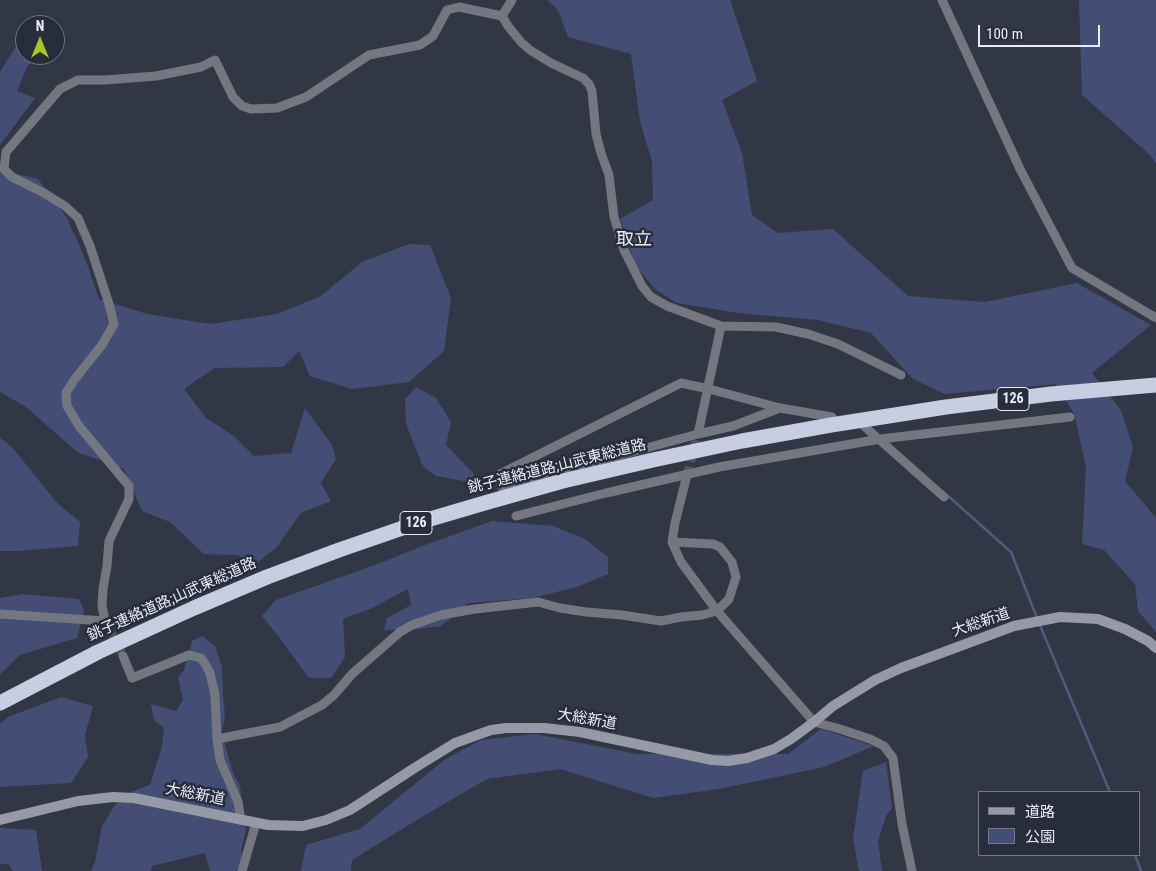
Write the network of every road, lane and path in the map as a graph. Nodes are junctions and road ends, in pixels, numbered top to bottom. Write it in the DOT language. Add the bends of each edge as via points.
graph roads {
  1 [pos="512,0"];
  2 [pos="942,0"];
  3 [pos="502,16"];
  4 [pos="1156,318"];
  5 [pos="721,326"];
  6 [pos="901,374"];
  7 [pos="1156,385"];
  8 [pos="709,389"];
  9 [pos="780,408"];
  10 [pos="832,417"];
  11 [pos="1070,417"];
  12 [pos="864,422"];
  13 [pos="698,434"];
  14 [pos="880,439"];
  15 [pos="687,475"];
  16 [pos="944,497"];
  17 [pos="516,516"];
  18 [pos="672,542"];
  19 [pos="717,611"];
  20 [pos="0,614"];
  21 [pos="1156,648"];
  22 [pos="123,656"];
  23 [pos="0,703"];
  24 [pos="814,722"];
  25 [pos="217,740"];
  26 [pos="0,820"];
  27 [pos="241,820"];
  28 [pos="256,823"];
  29 [pos="242,871"];
  30 [pos="912,871"];
  1 -- 3 [label="street"];
  2 -- 4 [label="street" via="1020,169 1072,268"];
  3 -- 5 [label="street" via="530,50 589,84 614,217 624,250 642,286 667,306"];
  3 -- 20 [label="street" via="459,7 446,10 433,36 420,45 369,55 306,97 277,108 242,106 233,97 215,60 202,67 156,76 78,80 60,89 6,152 4,169 12,177 65,206 78,218 90,246 114,324 74,380 66,394 66,406 129,486 129,499 109,541 102,606 105,621"];
  5 -- 6 [label="street" via="776,328 808,334 838,344"];
  5 -- 8 [label="street"];
  7 -- 12 [label="highway, 銚子連絡道路;山武東総道路 / 126" via="946,407"];
  8 -- 9 [label="street"];
  8 -- 13 [label="street"];
  8 -- 13 [label="street" via="681,383 498,475 502,487"];
  9 -- 10 [label="street"];
  9 -- 13 [label="street" via="733,426"];
  11 -- 14 [label="street"];
  12 -- 14 [label="street"];
  12 -- 23 [label="highway, 銚子連絡道路;山武東総道路 / 126" via="742,441 653,460 563,481 420,522 267,577 194,608 98,652"];
  14 -- 15 [label="street"];
  14 -- 16 [label="street"];
  15 -- 17 [label="street"];
  15 -- 18 [label="street"];
  18 -- 19 [label="street" via="681,562"];
  18 -- 19 [label="street" via="713,544 720,547 732,562 736,577 729,599"];
  19 -- 24 [label="street"];
  19 -- 25 [label="street" via="661,621 560,608 538,602 441,615 400,632 322,705 280,727"];
  21 -- 24 [label="street, 大総新道" via="1125,629 1098,619 1060,617 1014,626 875,680"];
  22 -- 25 [label="street" via="132,678 189,655 201,658 210,673 215,695"];
  24 -- 28 [label="street, 大総新道" via="774,749 728,761 580,732 544,728 491,730 455,743 350,810 326,820 304,826"];
  24 -- 30 [label="street" via="870,739 884,746 893,758"];
  25 -- 27 [label="street" via="220,760 238,802"];
  26 -- 27 [label="street, 大総新道" via="78,801 113,797 134,798"];
  27 -- 28 [label="street, 大総新道"];
  28 -- 29 [label="street"];
}
